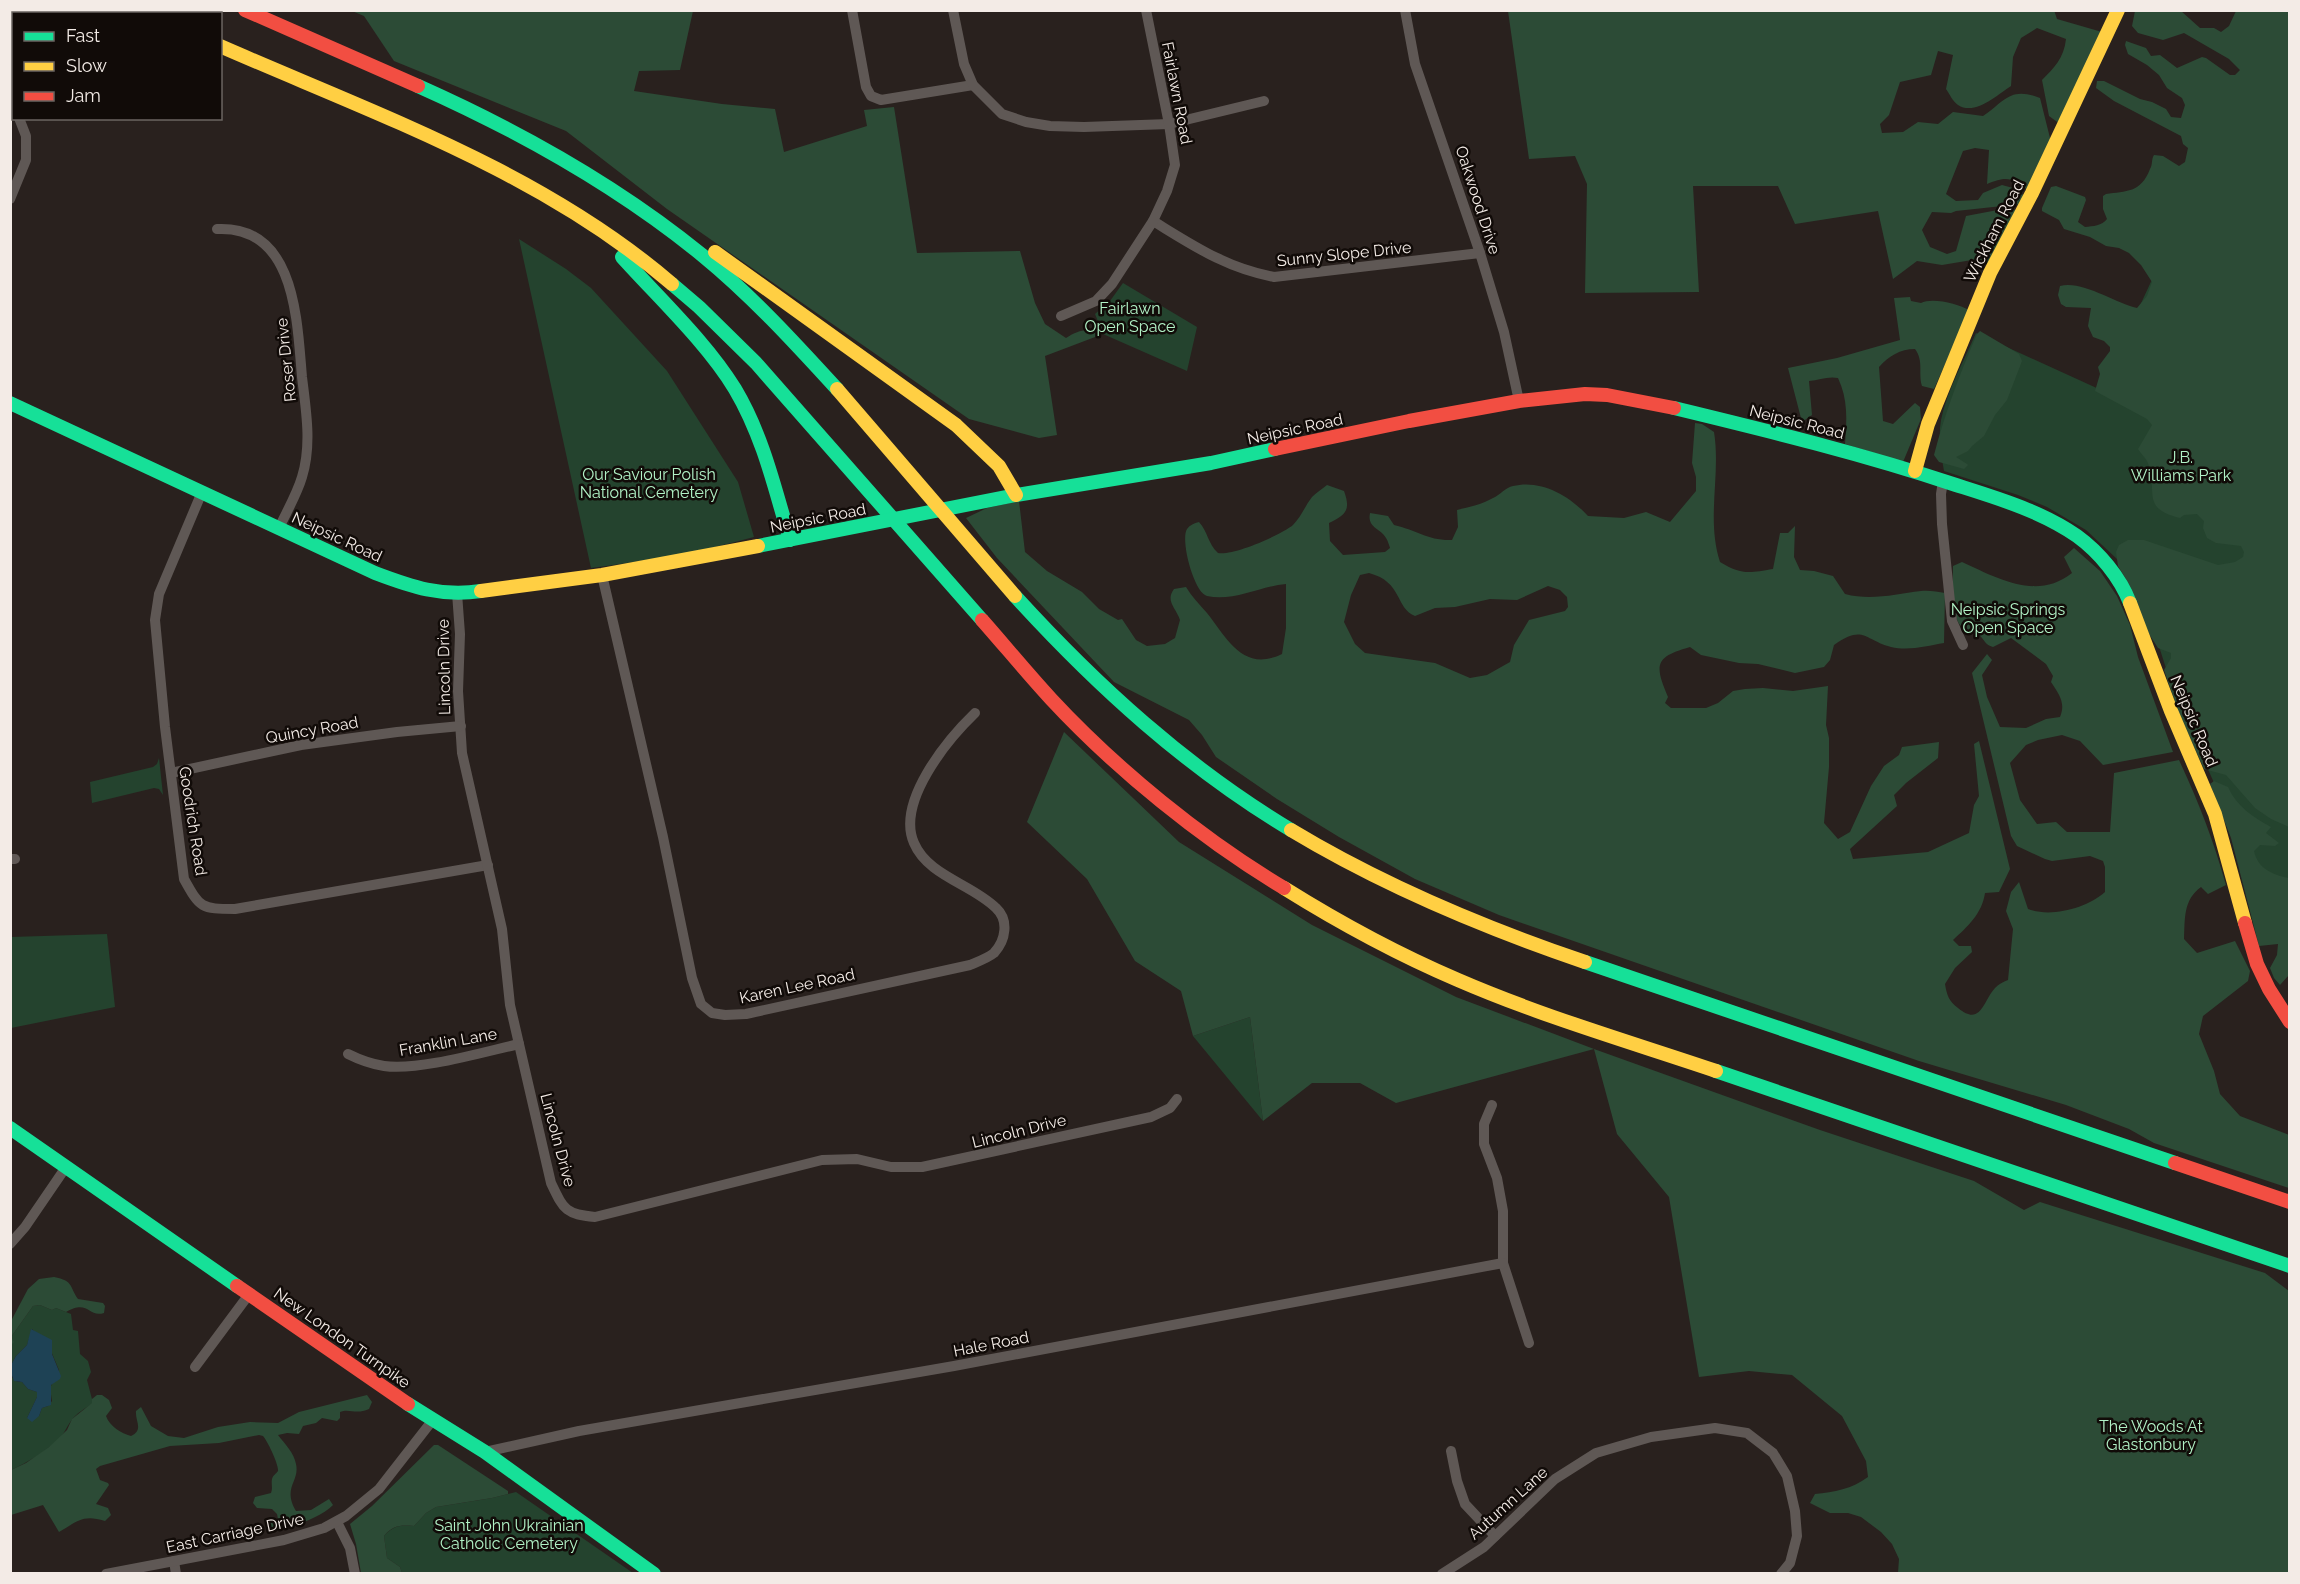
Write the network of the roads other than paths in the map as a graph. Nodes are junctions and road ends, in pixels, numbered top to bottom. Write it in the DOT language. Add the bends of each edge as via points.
graph roads {
  1 [pos="245,10"];
  2 [pos="852,10"];
  3 [pos="953,10"];
  4 [pos="1146,10"];
  5 [pos="1405,10"];
  6 [pos="2118,10"];
  7 [pos="222,47"];
  8 [pos="973,85"];
  9 [pos="1264,101"];
  10 [pos="20,120"];
  11 [pos="1170,124"];
  12 [pos="10,199"];
  13 [pos="654,217"];
  14 [pos="583,218"];
  15 [pos="1153,221"];
  16 [pos="218,229"];
  17 [pos="1480,253"];
  18 [pos="1061,316"];
  19 [pos="1519,401"];
  20 [pos="12,408"];
  21 [pos="1915,471"];
  22 [pos="1943,482"];
  23 [pos="202,492"];
  24 [pos="1016,495"];
  25 [pos="279,528"];
  26 [pos="790,540"];
  27 [pos="602,575"];
  28 [pos="457,593"];
  29 [pos="1963,645"];
  30 [pos="975,713"];
  31 [pos="461,726"];
  32 [pos="171,773"];
  33 [pos="488,866"];
  34 [pos="2289,1022"];
  35 [pos="519,1044"];
  36 [pos="348,1054"];
  37 [pos="1177,1099"];
  38 [pos="1492,1106"];
  39 [pos="10,1128"];
  40 [pos="66,1167"];
  41 [pos="2289,1202"];
  42 [pos="10,1244"];
  43 [pos="1503,1263"];
  44 [pos="2289,1266"];
  45 [pos="250,1293"];
  46 [pos="1529,1343"];
  47 [pos="195,1367"];
  48 [pos="432,1421"];
  49 [pos="1451,1450"];
  50 [pos="485,1452"];
  51 [pos="337,1522"];
  52 [pos="1495,1536"];
  53 [pos="174,1561"];
  54 [pos="106,1574"];
  55 [pos="176,1574"];
  56 [pos="355,1574"];
  57 [pos="654,1574"];
  58 [pos="1442,1574"];
  59 [pos="1781,1574"];
  1 -- 13 [label="main road" via="512,130 584,170"];
  2 -- 8 [label="street" via="871,96 882,100"];
  3 -- 8 [label="street" via="964,64"];
  4 -- 11 [label="street, Fairlawn Road"];
  5 -- 17 [label="street, Oakwood Drive" via="1415,64"];
  6 -- 21 [label="main road, Wickham Road" via="1990,273 1928,424"];
  7 -- 14 [label="main road" via="486,163"];
  8 -- 11 [label="street" via="1002,114 1026,122 1084,127"];
  9 -- 11 [label="street"];
  10 -- 12 [label="street" via="26,136 26,160"];
  11 -- 15 [label="street, Fairlawn Road" via="1175,165"];
  13 -- 24 [label="main road" via="726,259 941,413 999,466"];
  13 -- 41 [label="main road" via="766,314 1049,634 1138,720 1191,763 1315,846 1453,915 1542,948"];
  14 -- 26 [label="main road" via="658,294 731,383 759,438"];
  14 -- 44 [label="main road" via="650,265 717,324 776,385 1052,700 1134,778 1195,828 1288,893 1447,976 1539,1011"];
  15 -- 17 [label="street, Sunny Slope Drive" via="1222,262 1274,277"];
  15 -- 18 [label="street, Fairlawn Road" via="1112,284 1096,301"];
  16 -- 25 [label="street, Roser Drive" via="247,231 268,246 285,272 295,303 308,436 302,477"];
  17 -- 19 [label="street, Oakwood Drive" via="1504,332"];
  19 -- 21 [label="main road, Neipsic Road" via="1585,394 1634,398"];
  19 -- 24 [label="main road, Neipsic Road" via="1211,464"];
  20 -- 23 [label="main road, Neipsic Road"];
  21 -- 22 [label="main road, Neipsic Road"];
  22 -- 29 [label="street" via="1942,524 1952,621"];
  22 -- 34 [label="main road, Neipsic Road" via="2014,504 2062,528 2101,557 2121,584 2215,814 2257,964"];
  23 -- 25 [label="main road, Neipsic Road"];
  23 -- 32 [label="street, Goodrich Road" via="159,594 155,620"];
  24 -- 26 [label="main road, Neipsic Road"];
  25 -- 28 [label="main road, Neipsic Road" via="402,585"];
  26 -- 27 [label="main road, Neipsic Road"];
  27 -- 28 [label="main road, Neipsic Road"];
  27 -- 30 [label="street, Karen Lee Road" via="692,978 701,1004 712,1013 746,1014 970,965 993,954 1003,939 1005,924 997,908 926,861 913,843 910,817 922,781 953,734"];
  28 -- 31 [label="street, Lincoln Drive"];
  31 -- 32 [label="street, Quincy Road" via="301,745"];
  31 -- 33 [label="street, Lincoln Drive" via="462,753"];
  32 -- 33 [label="street, Goodrich Road" via="184,879 195,900 208,909 235,909"];
  33 -- 35 [label="street, Lincoln Drive"];
  35 -- 36 [label="street, Franklin Lane" via="412,1067 385,1067"];
  35 -- 37 [label="street, Lincoln Drive" via="551,1183 562,1206 574,1215 596,1217 822,1160 857,1159 891,1167 922,1167 969,1158 1151,1117 1170,1108"];
  38 -- 43 [label="street" via="1484,1124 1484,1144 1497,1178 1503,1211"];
  39 -- 40 [label="main road, New London Turnpike"];
  40 -- 42 [label="street"];
  40 -- 45 [label="main road, New London Turnpike"];
  43 -- 46 [label="street"];
  43 -- 50 [label="street, Hale Road" via="954,1366 579,1431"];
  45 -- 47 [label="street"];
  45 -- 48 [label="main road, New London Turnpike"];
  48 -- 50 [label="main road, New London Turnpike"];
  48 -- 51 [label="street, East Carriage Drive" via="379,1489"];
  49 -- 52 [label="street" via="1465,1504"];
  50 -- 57 [label="main road, New London Turnpike"];
  51 -- 53 [label="street, East Carriage Drive" via="284,1540"];
  51 -- 56 [label="street" via="350,1548"];
  52 -- 58 [label="street, Autumn Lane"];
  52 -- 59 [label="street, Autumn Lane" via="1555,1479 1596,1453 1651,1437 1714,1428 1747,1433 1773,1453 1787,1476 1796,1511 1797,1536 1790,1563"];
  53 -- 54 [label="street, East Carriage Drive"];
  53 -- 55 [label="street"];
}
